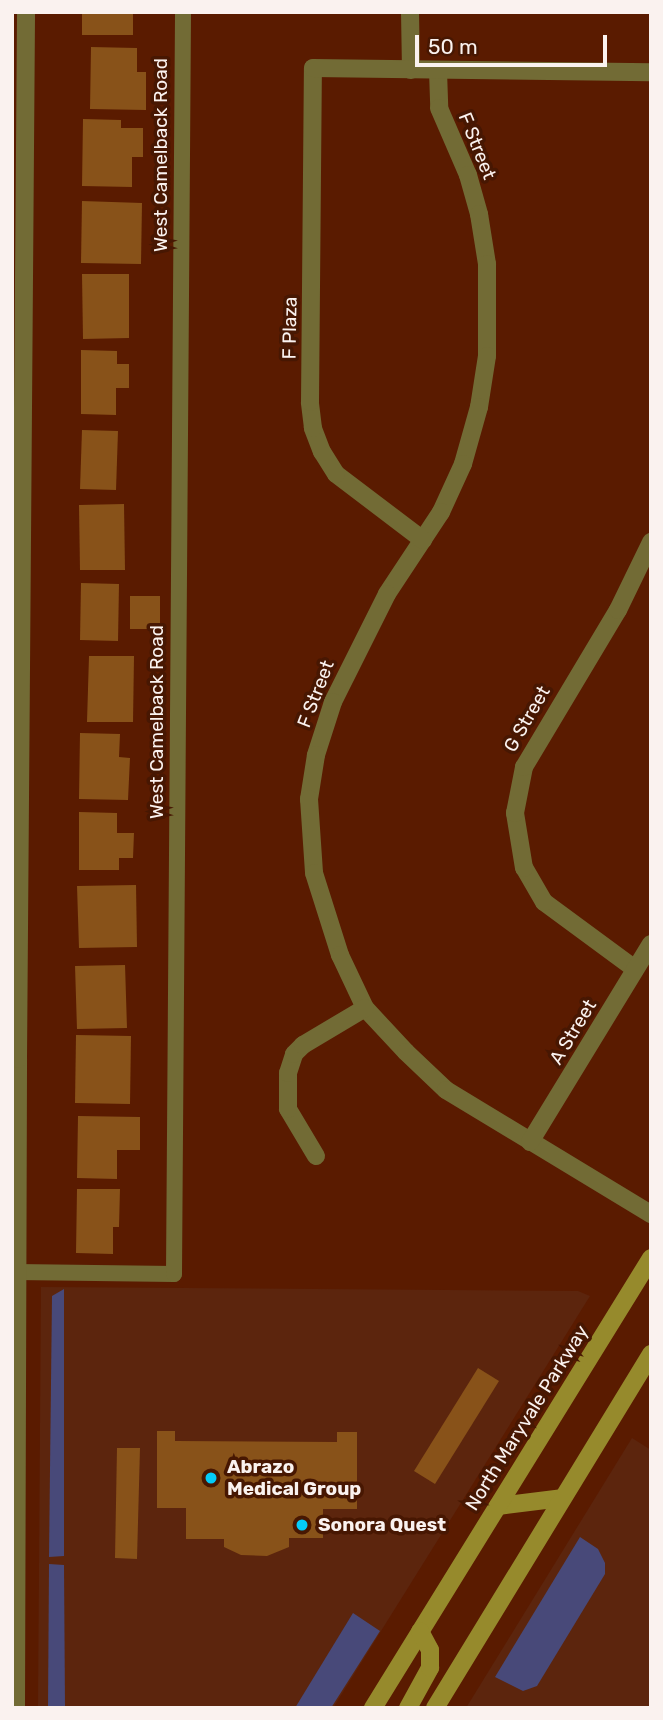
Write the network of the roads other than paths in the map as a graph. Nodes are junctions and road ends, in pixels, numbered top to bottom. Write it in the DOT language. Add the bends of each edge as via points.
graph roads {
  1 [pos="26,12"];
  2 [pos="183,12"];
  3 [pos="410,12"];
  4 [pos="411,70"];
  5 [pos="438,71"];
  6 [pos="651,72"];
  7 [pos="18,234"];
  8 [pos="18,395"];
  9 [pos="423,540"];
  10 [pos="651,542"];
  11 [pos="18,569"];
  12 [pos="651,944"];
  13 [pos="635,969"];
  14 [pos="365,1008"];
  15 [pos="530,1142"];
  16 [pos="316,1156"];
  17 [pos="651,1214"];
  18 [pos="651,1258"];
  19 [pos="16,1272"];
  20 [pos="651,1354"];
  21 [pos="562,1498"];
  22 [pos="498,1506"];
  23 [pos="420,1631"];
  24 [pos="16,1708"];
  25 [pos="373,1708"];
  26 [pos="408,1708"];
  27 [pos="435,1708"];
  1 -- 7 [label="street"];
  2 -- 19 [label="lane, West Camelback Road" via="174,1274"];
  3 -- 4 [label="street"];
  4 -- 5 [label="street"];
  4 -- 9 [label="street, F Plaza" via="313,68 310,402 313,428 336,474"];
  5 -- 6 [label="street"];
  5 -- 9 [label="street, F Street" via="439,108 468,174 479,214 486,264 487,356 480,407 463,464"];
  7 -- 8 [label="street"];
  8 -- 11 [label="street"];
  9 -- 14 [label="street, F Street" via="387,594 333,702 316,755 309,799 314,873 340,955"];
  10 -- 13 [label="street, G Street" via="618,610 524,767 515,813 524,868 544,902"];
  11 -- 19 [label="street"];
  12 -- 13 [label="street, A Street"];
  13 -- 15 [label="street, A Street"];
  14 -- 15 [label="street, F Street" via="446,1090"];
  14 -- 16 [label="street" via="294,1054 288,1073 288,1109"];
  15 -- 17 [label="street, F Street"];
  18 -- 22 [label="street, North Maryvale Parkway"];
  19 -- 24 [label="street"];
  20 -- 21 [label="street"];
  21 -- 22 [label="street"];
  21 -- 27 [label="street"];
  22 -- 23 [label="street, North Maryvale Parkway"];
  23 -- 25 [label="street, North Maryvale Parkway"];
  23 -- 26 [label="street" via="430,1650 430,1668"];
}
